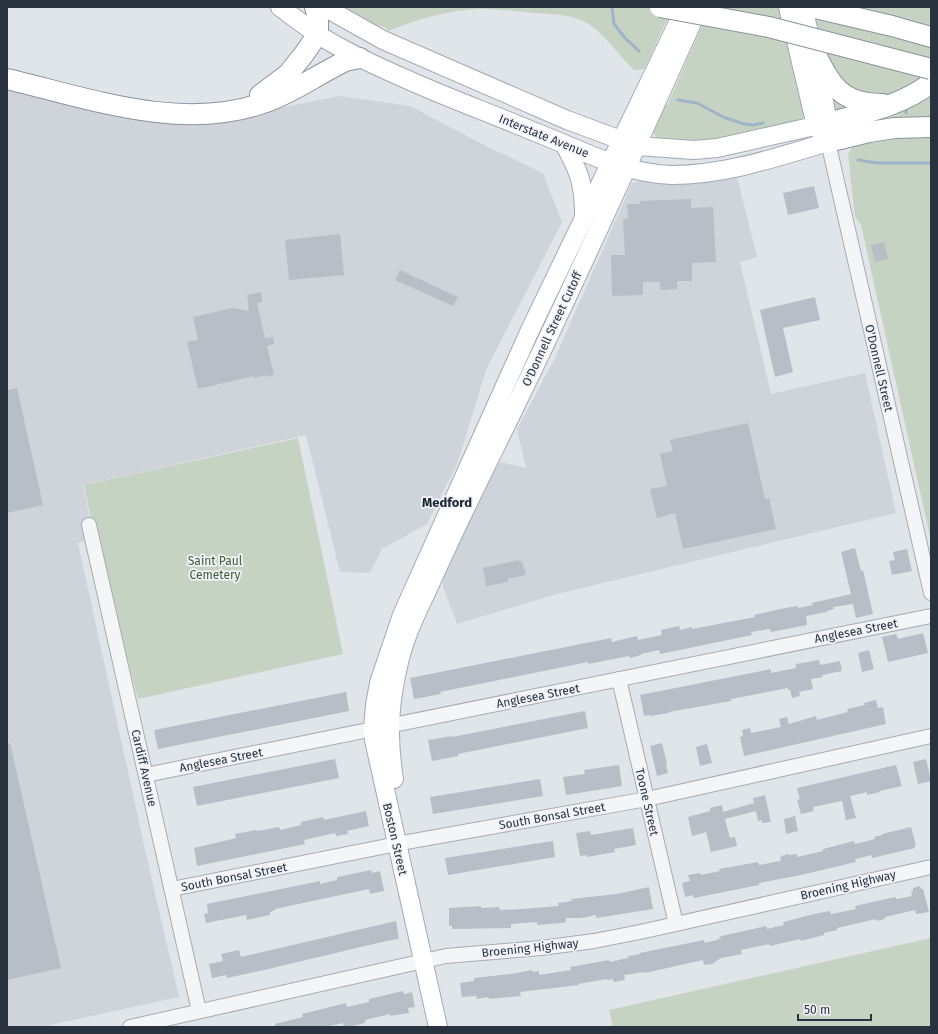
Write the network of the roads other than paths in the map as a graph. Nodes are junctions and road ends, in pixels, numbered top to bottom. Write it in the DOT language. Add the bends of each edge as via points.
graph roads {
  1 [pos="280,7"];
  2 [pos="315,7"];
  3 [pos="324,7"];
  4 [pos="660,7"];
  5 [pos="684,7"];
  6 [pos="699,7"];
  7 [pos="788,7"];
  8 [pos="803,7"];
  9 [pos="811,7"];
  10 [pos="318,34"];
  11 [pos="931,37"];
  12 [pos="813,49"];
  13 [pos="360,58"];
  14 [pos="931,69"];
  15 [pos="14,81"];
  16 [pos="931,82"];
  17 [pos="895,104"];
  18 [pos="228,112"];
  19 [pos="822,124"];
  20 [pos="931,126"];
  21 [pos="828,142"];
  22 [pos="628,143"];
  23 [pos="564,144"];
  24 [pos="610,162"];
  25 [pos="627,168"];
  26 [pos="584,218"];
  27 [pos="89,525"];
  28 [pos="931,593"];
  29 [pos="931,616"];
  30 [pos="396,650"];
  31 [pos="619,679"];
  32 [pos="381,728"];
  33 [pos="931,736"];
  34 [pos="146,775"];
  35 [pos="647,799"];
  36 [pos="402,843"];
  37 [pos="931,867"];
  38 [pos="172,890"];
  39 [pos="676,924"];
  40 [pos="428,960"];
  41 [pos="199,1011"];
  42 [pos="165,1023"];
  43 [pos="130,1027"];
  44 [pos="438,1027"];
  45 [pos="449,1027"];
  1 -- 10 [label="main road, Interstate Avenue"];
  2 -- 10 [label="highway"];
  3 -- 22 [label="main road, Interstate Avenue" via="384,40 567,120"];
  4 -- 14 [label="highway, bridge" via="769,27"];
  5 -- 22 [label="main road, O'Donnell Street Cutoff"];
  6 -- 22 [label="main road, O'Donnell Street Cutoff"];
  7 -- 19 [label="main road, O'Donnell Street"];
  8 -- 12 [label="main road, O'Donnell Street"];
  9 -- 11 [label="highway"];
  10 -- 13 [label="main road, Interstate Avenue"];
  10 -- 18 [label="highway" via="288,74 261,94"];
  12 -- 17 [label="highway" via="826,75 846,97 861,102"];
  12 -- 19 [label="main road, O'Donnell Street"];
  13 -- 18 [label="highway" via="345,61 265,103"];
  13 -- 23 [label="main road, Interstate Avenue"];
  15 -- 18 [label="highway" via="106,103 153,111 198,115"];
  16 -- 17 [label="highway"];
  17 -- 19 [label="highway"];
  19 -- 21 [label="main road, O'Donnell Street"];
  19 -- 22 [label="main road, Interstate Avenue" via="717,148 687,150"];
  20 -- 21 [label="highway" via="869,132"];
  21 -- 25 [label="main road, Interstate Avenue" via="712,173 671,175 643,173"];
  21 -- 28 [label="street, O'Donnell Street"];
  22 -- 24 [label="main road, O'Donnell Street Cutoff"];
  22 -- 25 [label="main road, O'Donnell Street Cutoff"];
  23 -- 24 [label="main road, Interstate Avenue"];
  23 -- 26 [label="main road" via="582,182"];
  24 -- 25 [label="main road, Interstate Avenue"];
  24 -- 26 [label="main road, O'Donnell Street Cutoff"];
  25 -- 30 [label="main road, O'Donnell Street Cutoff" via="509,420 448,543 408,634"];
  26 -- 30 [label="main road, O'Donnell Street Cutoff" via="436,537 402,616"];
  27 -- 34 [label="street, Cardiff Avenue"];
  29 -- 31 [label="street, Anglesea Street"];
  30 -- 32 [label="main road, Boston Street" via="394,686"];
  31 -- 32 [label="street, Anglesea Street"];
  31 -- 35 [label="street, Toone Street"];
  32 -- 34 [label="street, Anglesea Street"];
  32 -- 36 [label="main road, Boston Street" via="389,744"];
  33 -- 35 [label="street, South Bonsal Street"];
  34 -- 38 [label="street, Cardiff Avenue"];
  35 -- 36 [label="street, South Bonsal Street"];
  35 -- 39 [label="street, Toone Street"];
  36 -- 38 [label="street, South Bonsal Street"];
  36 -- 40 [label="main road, Boston Street"];
  37 -- 39 [label="street, Broening Highway"];
  38 -- 41 [label="street, Cardiff Avenue"];
  39 -- 40 [label="street, Broening Highway" via="567,945 446,956"];
  40 -- 41 [label="street, Broening Highway"];
  40 -- 44 [label="main road, Boston Street"];
  40 -- 45 [label="main road, Boston Street"];
  41 -- 42 [label="street, Broening Highway"];
  42 -- 43 [label="street, Broening Highway"];
}
